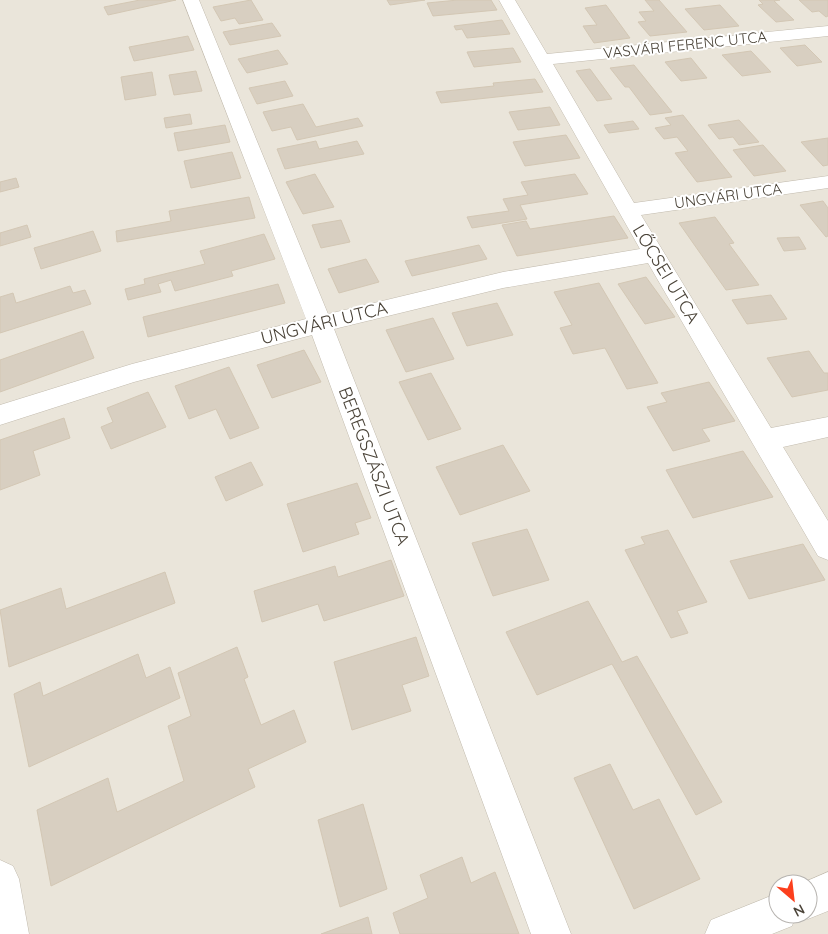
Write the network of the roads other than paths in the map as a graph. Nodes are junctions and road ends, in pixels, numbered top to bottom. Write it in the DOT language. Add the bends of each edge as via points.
graph roads {
  1 [pos="191,0"];
  2 [pos="507,0"];
  3 [pos="828,31"];
  4 [pos="541,60"];
  5 [pos="828,182"];
  6 [pos="628,210"];
  7 [pos="655,254"];
  8 [pos="320,324"];
  9 [pos="0,415"];
  10 [pos="828,428"];
  11 [pos="764,440"];
  12 [pos="828,547"];
  13 [pos="0,879"];
  14 [pos="768,916"];
  15 [pos="9,934"];
  16 [pos="551,934"];
  17 [pos="725,934"];
  1 -- 8 [label="street, BEREGSZÁSZI UTCA"];
  2 -- 4 [label="street, LŐCSEI UTCA"];
  3 -- 4 [label="street, VASVÁRI FERENC UTCA"];
  4 -- 6 [label="street, LŐCSEI UTCA"];
  5 -- 6 [label="street, UNGVÁRI UTCA"];
  6 -- 7 [label="street, LŐCSEI UTCA"];
  7 -- 8 [label="street, UNGVÁRI UTCA" via="503,280"];
  7 -- 11 [label="street, LŐCSEI UTCA"];
  8 -- 9 [label="street, UNGVÁRI UTCA" via="132,373"];
  8 -- 16 [label="street, BEREGSZÁSZI UTCA"];
  10 -- 11 [label="street"];
  11 -- 12 [label="street, LŐCSEI UTCA"];
  13 -- 15 [label="street"];
  14 -- 17 [label="street"];
}
